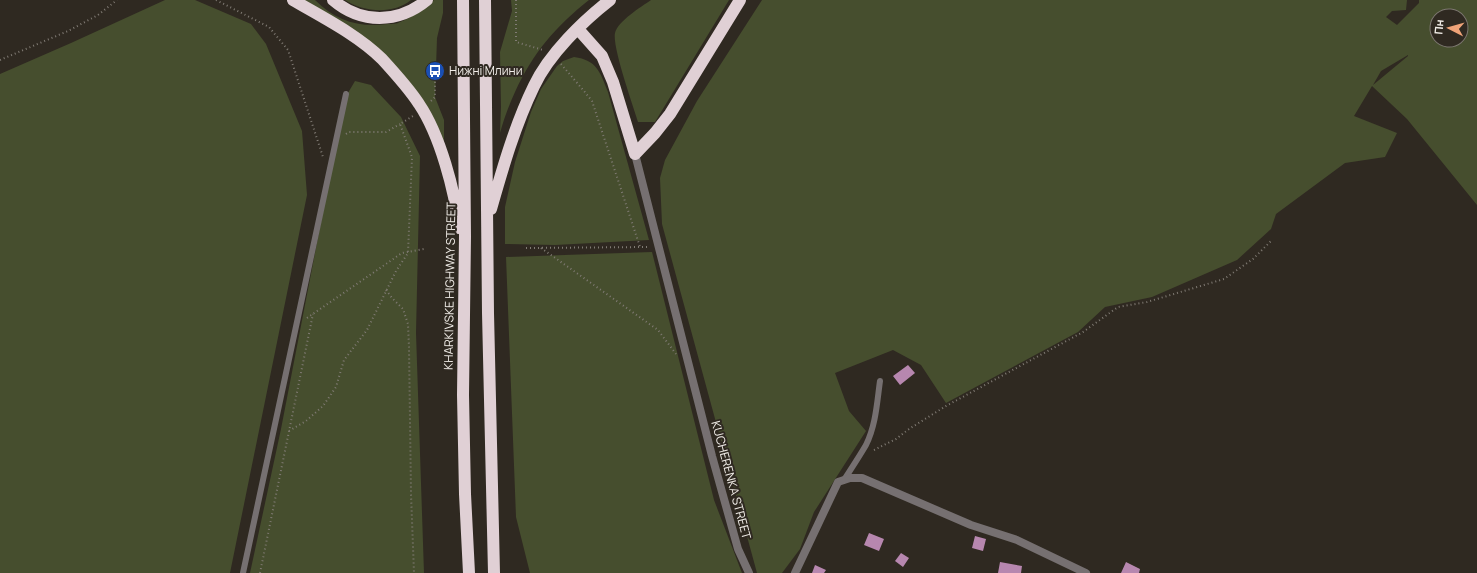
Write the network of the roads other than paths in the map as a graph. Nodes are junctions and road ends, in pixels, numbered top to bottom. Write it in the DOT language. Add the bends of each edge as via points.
graph roads {
  1 [pos="293,0"];
  2 [pos="333,0"];
  3 [pos="427,0"];
  4 [pos="463,0"];
  5 [pos="485,0"];
  6 [pos="610,0"];
  7 [pos="740,0"];
  8 [pos="578,29"];
  9 [pos="346,94"];
  10 [pos="635,154"];
  11 [pos="487,222"];
  12 [pos="463,313"];
  13 [pos="880,381"];
  14 [pos="844,480"];
  15 [pos="243,573"];
  16 [pos="469,573"];
  17 [pos="494,573"];
  18 [pos="749,573"];
  19 [pos="795,573"];
  20 [pos="1086,573"];
  1 -- 12 [label="highway" via="355,38 381,59 419,103 438,144 455,205 460,238"];
  2 -- 3 [label="highway" via="356,14 378,18 407,13"];
  4 -- 12 [label="highway, KHARKIVSKE HIGHWAY STREET"];
  5 -- 11 [label="highway"];
  6 -- 8 [label="highway"];
  7 -- 10 [label="highway" via="670,114"];
  8 -- 10 [label="highway" via="602,56 613,82"];
  8 -- 11 [label="highway" via="553,57 534,85 506,155"];
  9 -- 15 [label="lane"];
  10 -- 18 [label="street, KUCHERENKA STREET" via="695,392 738,549"];
  11 -- 17 [label="highway"];
  12 -- 16 [label="highway, KHARKIVSKE HIGHWAY STREET" via="463,418"];
  13 -- 14 [label="lane" via="874,422 863,450"];
  14 -- 19 [label="street" via="838,482"];
  14 -- 20 [label="street" via="862,478 971,525 1017,540"];
}
